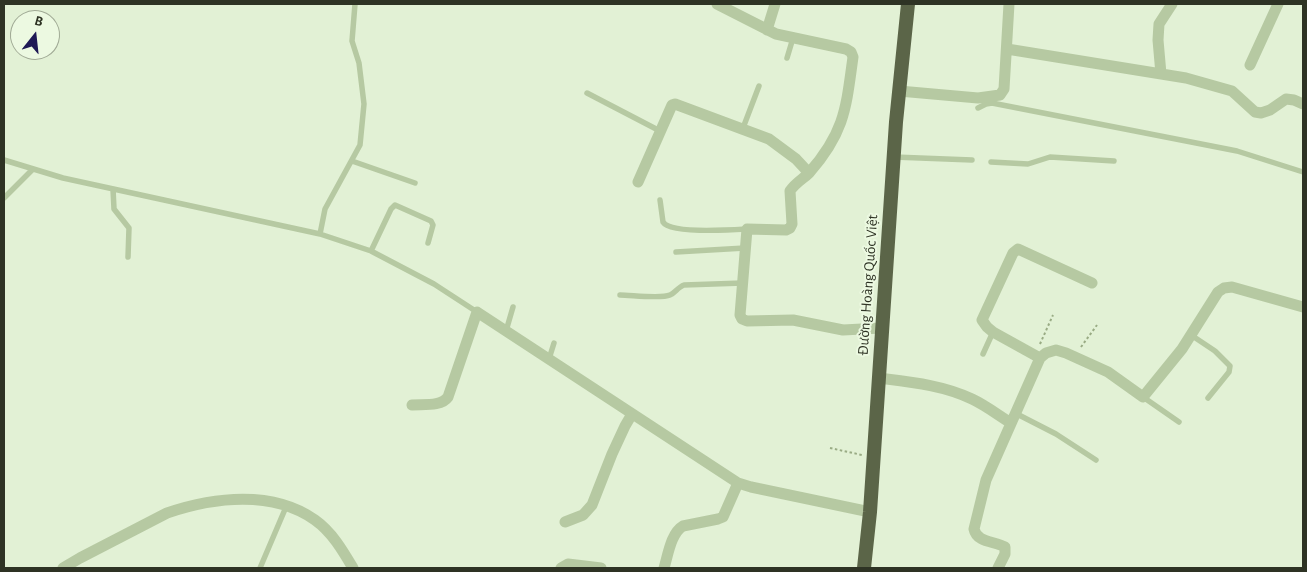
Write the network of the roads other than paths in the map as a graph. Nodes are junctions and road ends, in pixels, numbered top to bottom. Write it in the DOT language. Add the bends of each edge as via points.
graph roads {
  1 [pos="355,4"];
  2 [pos="717,4"];
  3 [pos="776,4"];
  4 [pos="908,4"];
  5 [pos="1009,4"];
  6 [pos="1172,4"];
  7 [pos="1278,4"];
  8 [pos="767,30"];
  9 [pos="793,38"];
  10 [pos="1007,49"];
  11 [pos="787,58"];
  12 [pos="1250,65"];
  13 [pos="1161,74"];
  14 [pos="759,86"];
  15 [pos="899,91"];
  16 [pos="587,93"];
  17 [pos="1303,104"];
  18 [pos="978,108"];
  19 [pos="743,128"];
  20 [pos="660,131"];
  21 [pos="894,157"];
  22 [pos="4,160"];
  23 [pos="972,160"];
  24 [pos="352,161"];
  25 [pos="1114,161"];
  26 [pos="991,162"];
  27 [pos="33,169"];
  28 [pos="1303,172"];
  29 [pos="809,173"];
  30 [pos="638,182"];
  31 [pos="415,183"];
  32 [pos="113,189"];
  33 [pos="4,198"];
  34 [pos="660,200"];
  35 [pos="747,229"];
  36 [pos="320,234"];
  37 [pos="428,243"];
  38 [pos="745,248"];
  39 [pos="371,251"];
  40 [pos="676,252"];
  41 [pos="128,257"];
  42 [pos="743,283"];
  43 [pos="1092,283"];
  44 [pos="620,295"];
  45 [pos="513,307"];
  46 [pos="1303,307"];
  47 [pos="477,312"];
  48 [pos="881,328"];
  49 [pos="506,330"];
  50 [pos="993,332"];
  51 [pos="1191,335"];
  52 [pos="554,343"];
  53 [pos="983,354"];
  54 [pos="1037,357"];
  55 [pos="549,359"];
  56 [pos="878,378"];
  57 [pos="1144,397"];
  58 [pos="1208,398"];
  59 [pos="412,405"];
  60 [pos="632,414"];
  61 [pos="1013,418"];
  62 [pos="1179,422"];
  63 [pos="1096,460"];
  64 [pos="738,482"];
  65 [pos="286,507"];
  66 [pos="870,512"];
  67 [pos="565,522"];
  68 [pos="63,568"];
  69 [pos="260,568"];
  70 [pos="353,568"];
  71 [pos="561,568"];
  72 [pos="601,568"];
  73 [pos="664,568"];
  74 [pos="864,568"];
  75 [pos="998,568"];
  1 -- 24 [label="lane" via="352,41 359,63 364,104 360,145"];
  2 -- 8 [label="street"];
  3 -- 8 [label="street"];
  4 -- 15 [label="highway, Đường Hoàng Quốc Việt"];
  5 -- 10 [label="street"];
  6 -- 13 [label="street" via="1159,24"];
  7 -- 12 [label="street"];
  8 -- 9 [label="street"];
  9 -- 11 [label="lane"];
  9 -- 29 [label="street" via="846,49 853,57 842,122 833,141"];
  10 -- 13 [label="street"];
  10 -- 15 [label="street" via="1004,89 1000,96 978,98"];
  13 -- 17 [label="street" via="1232,91 1256,112 1270,110 1286,99"];
  14 -- 19 [label="lane"];
  15 -- 21 [label="highway, Đường Hoàng Quốc Việt"];
  16 -- 20 [label="lane"];
  18 -- 28 [label="lane" via="992,103 1104,124 1237,151"];
  19 -- 20 [label="street" via="675,104"];
  19 -- 29 [label="street" via="769,138"];
  20 -- 30 [label="street"];
  21 -- 23 [label="lane"];
  21 -- 48 [label="highway, Đường Hoàng Quốc Việt"];
  22 -- 27 [label="lane"];
  24 -- 31 [label="lane"];
  24 -- 36 [label="lane" via="325,209"];
  25 -- 26 [label="lane" via="1050,157 1028,164"];
  27 -- 32 [label="lane"];
  27 -- 33 [label="lane"];
  29 -- 35 [label="street" via="790,191 790,228"];
  32 -- 36 [label="lane"];
  32 -- 41 [label="lane" via="114,209 129,228"];
  34 -- 35 [label="lane" via="662,222 668,227"];
  35 -- 38 [label="street"];
  36 -- 39 [label="lane"];
  37 -- 39 [label="lane" via="433,225 431,221 395,206"];
  38 -- 40 [label="lane"];
  38 -- 42 [label="street"];
  39 -- 47 [label="lane" via="434,284"];
  42 -- 44 [label="lane" via="684,285 665,296"];
  42 -- 48 [label="street" via="740,314 747,321 793,320 843,330"];
  43 -- 50 [label="street" via="1018,249 1013,253 983,317 983,324"];
  45 -- 49 [label="lane"];
  46 -- 51 [label="street" via="1232,287 1224,288 1218,292"];
  47 -- 49 [label="street"];
  47 -- 59 [label="street" via="448,398 439,403"];
  48 -- 56 [label="highway, Đường Hoàng Quốc Việt"];
  49 -- 55 [label="street"];
  50 -- 53 [label="lane"];
  50 -- 54 [label="street"];
  51 -- 57 [label="street"];
  51 -- 58 [label="lane" via="1230,366"];
  52 -- 55 [label="lane"];
  54 -- 57 [label="street" via="1056,350 1075,356 1108,372"];
  54 -- 61 [label="street"];
  55 -- 60 [label="street"];
  56 -- 61 [label="street" via="945,389"];
  56 -- 66 [label="highway, Đường Hoàng Quốc Việt"];
  57 -- 62 [label="lane"];
  60 -- 64 [label="street"];
  60 -- 67 [label="street" via="592,505 578,518"];
  61 -- 63 [label="lane" via="1056,434"];
  61 -- 75 [label="street" via="986,480 974,529 983,540 1004,548 1005,554"];
  64 -- 66 [label="street"];
  64 -- 73 [label="street" via="723,517 678,529"];
  65 -- 68 [label="street" via="248,499 182,508"];
  65 -- 69 [label="lane"];
  65 -- 70 [label="street" via="315,520 330,534"];
  66 -- 74 [label="highway, Đường Hoàng Quốc Việt"];
  71 -- 72 [label="street" via="568,564"];
}
